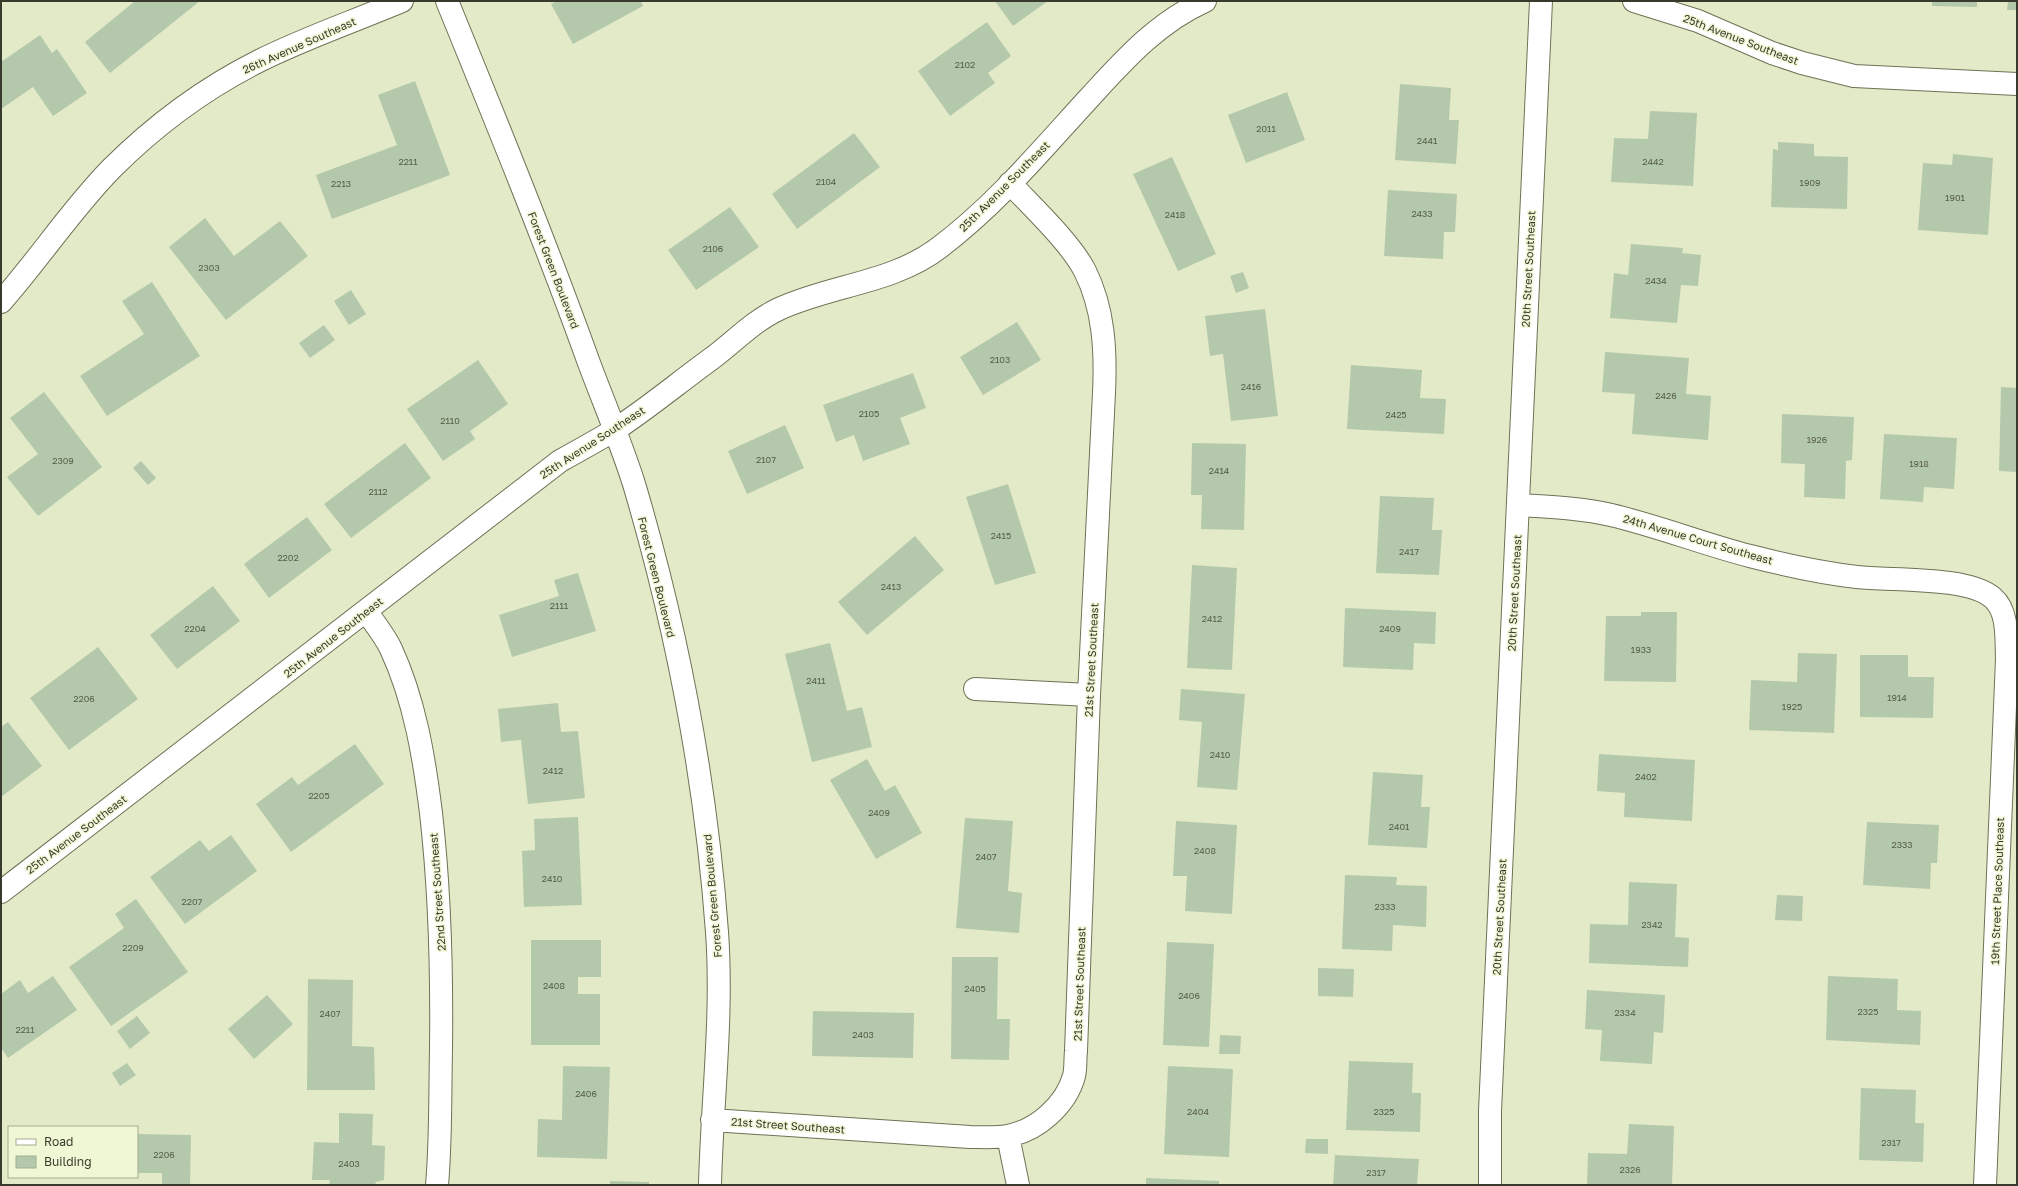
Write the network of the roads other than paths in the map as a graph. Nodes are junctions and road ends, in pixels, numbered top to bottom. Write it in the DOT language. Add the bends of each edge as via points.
graph roads {
  1 [pos="402,1"];
  2 [pos="447,1"];
  3 [pos="1205,1"];
  4 [pos="1541,1"];
  5 [pos="1634,1"];
  6 [pos="2017,84"];
  7 [pos="1010,183"];
  8 [pos="1,302"];
  9 [pos="614,430"];
  10 [pos="1518,504"];
  11 [pos="1994,599"];
  12 [pos="366,611"];
  13 [pos="975,689"];
  14 [pos="1089,696"];
  15 [pos="1,892"];
  16 [pos="712,1120"];
  17 [pos="1008,1136"];
  18 [pos="437,1185"];
  19 [pos="710,1185"];
  20 [pos="1018,1185"];
  21 [pos="1490,1185"];
  22 [pos="1985,1185"];
  1 -- 8 [label="street, 26th Avenue Southeast" via="260,60 219,83 181,109 111,169"];
  2 -- 9 [label="street, Forest Green Boulevard" via="548,252"];
  3 -- 7 [label="street, 25th Avenue Southeast" via="1190,7 1157,29 1125,59"];
  4 -- 10 [label="street, 20th Street Southeast"];
  5 -- 6 [label="street, 25th Avenue Southeast" via="1698,21 1794,61 1854,76"];
  7 -- 9 [label="street, 25th Avenue Southeast" via="975,219 938,249 910,265 814,295 778,310 746,330 714,357"];
  7 -- 14 [label="street, 21st Street Southeast" via="1070,249 1084,270 1097,300 1102,325 1105,369"];
  9 -- 12 [label="street, 25th Avenue Southeast" via="560,461"];
  9 -- 16 [label="street, Forest Green Boulevard" via="633,483 662,591 703,797 717,935 718,1035"];
  10 -- 11 [label="street, 24th Avenue Court Southeast" via="1609,514 1750,556 1857,577 1953,583 1976,589"];
  10 -- 21 [label="street, 20th Street Southeast" via="1490,1111"];
  11 -- 22 [label="street, 19th Street Place Southeast" via="2002,613 2006,629 2007,659"];
  12 -- 15 [label="street, 25th Avenue Southeast"];
  12 -- 18 [label="street, 22nd Street Southeast" via="391,648 404,681 416,720 426,774 435,849 442,978"];
  13 -- 14 [label="street"];
  14 -- 17 [label="street, 21st Street Southeast" via="1074,1076 1065,1096 1052,1112 1034,1126"];
  16 -- 17 [label="street, 21st Street Southeast" via="970,1137"];
  16 -- 19 [label="street, Forest Green Boulevard"];
  17 -- 20 [label="street"];
}
